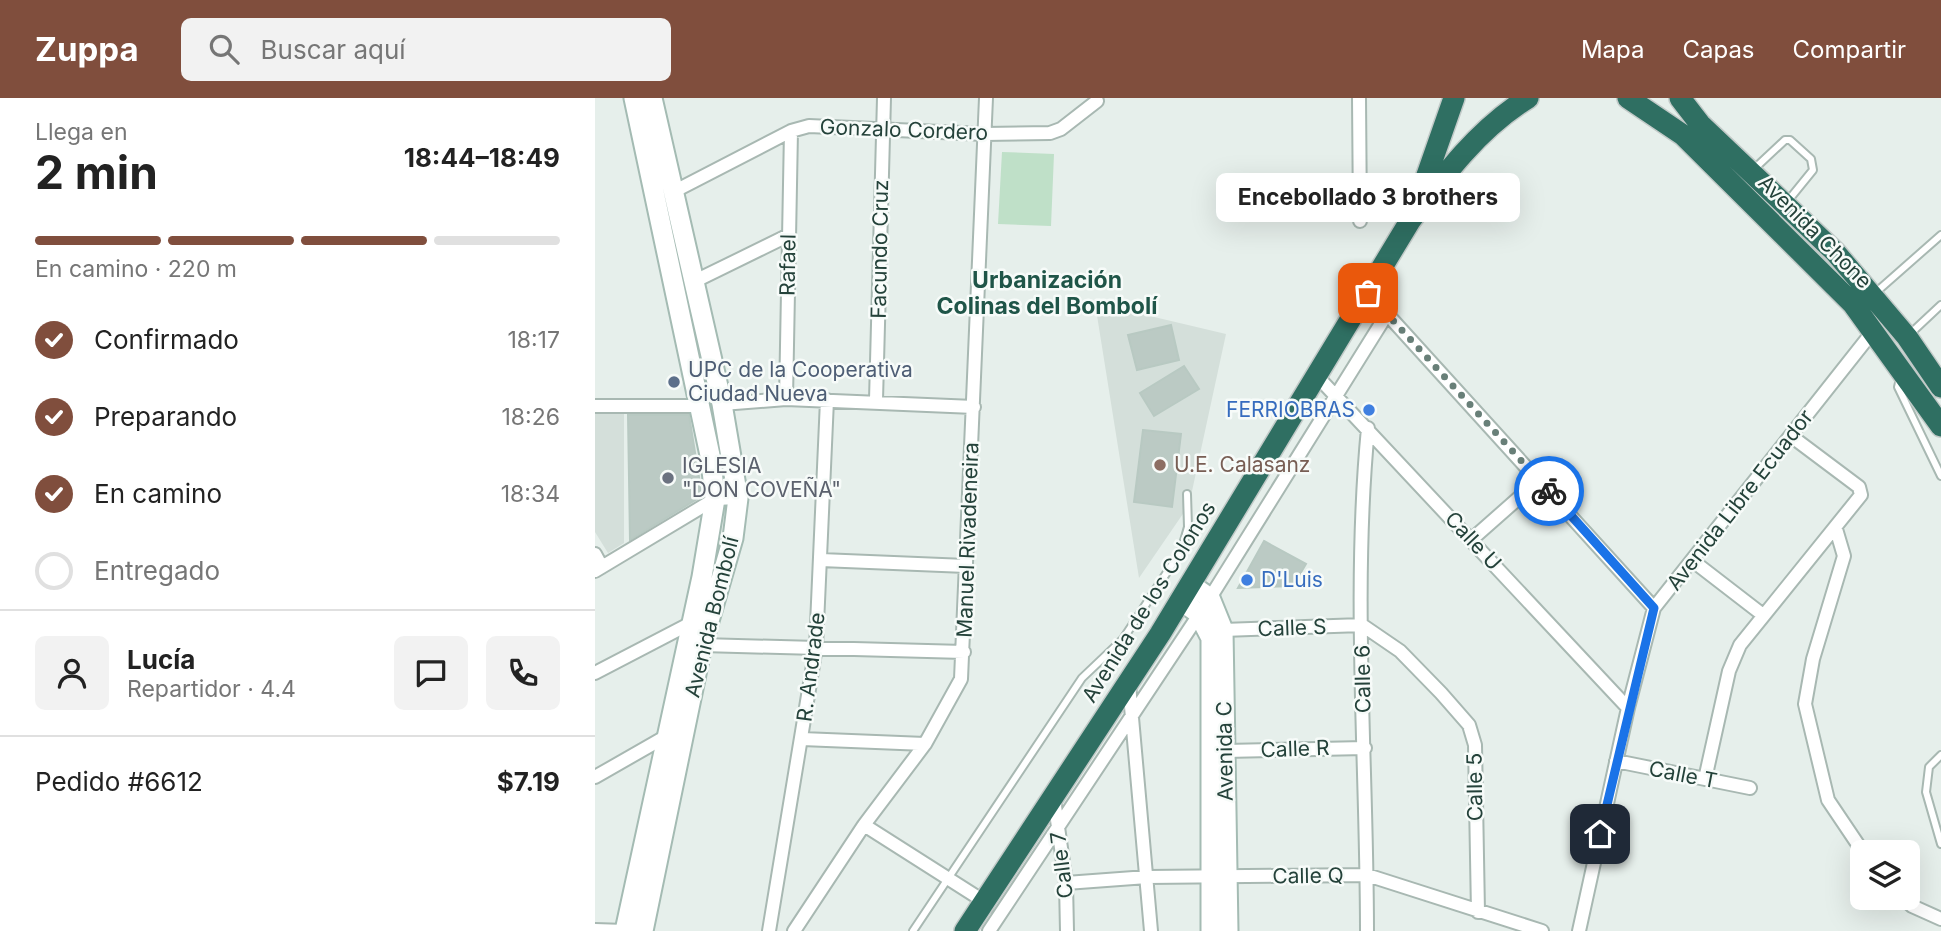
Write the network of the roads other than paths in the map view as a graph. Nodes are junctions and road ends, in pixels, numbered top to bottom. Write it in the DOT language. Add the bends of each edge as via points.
graph roads {
  1 [pos="634,98"];
  2 [pos="652,98"];
  3 [pos="884,98"];
  4 [pos="986,98"];
  5 [pos="1359,98"];
  6 [pos="1454,98"];
  7 [pos="1528,98"];
  8 [pos="1629,98"];
  9 [pos="1680,98"];
  10 [pos="1097,101"];
  11 [pos="883,127"];
  12 [pos="791,131"];
  13 [pos="984,134"];
  14 [pos="1751,173"];
  15 [pos="673,192"];
  16 [pos="1785,205"];
  17 [pos="1360,221"];
  18 [pos="1410,221"];
  19 [pos="789,235"];
  20 [pos="1941,235"];
  21 [pos="693,282"];
  22 [pos="1368,293"];
  23 [pos="1872,296"];
  24 [pos="1941,305"];
  25 [pos="1387,314"];
  26 [pos="1874,330"];
  27 [pos="1907,337"];
  28 [pos="1902,370"];
  29 [pos="1316,375"];
  30 [pos="1941,387"];
  31 [pos="1335,395"];
  32 [pos="786,399"];
  33 [pos="827,400"];
  34 [pos="876,400"];
  35 [pos="722,404"];
  36 [pos="595,406"];
  37 [pos="700,406"];
  38 [pos="974,407"];
  39 [pos="1941,426"];
  40 [pos="1368,428"];
  41 [pos="1791,436"];
  42 [pos="1941,476"];
  43 [pos="1539,480"];
  44 [pos="1187,494"];
  45 [pos="738,498"];
  46 [pos="715,499"];
  47 [pos="1836,529"];
  48 [pos="1471,540"];
  49 [pos="595,554"];
  50 [pos="821,560"];
  51 [pos="1693,561"];
  52 [pos="966,566"];
  53 [pos="599,569"];
  54 [pos="1185,592"];
  55 [pos="1204,606"];
  56 [pos="1654,608"];
  57 [pos="1763,615"];
  58 [pos="691,623"];
  59 [pos="1362,625"];
  60 [pos="1223,631"];
  61 [pos="702,645"];
  62 [pos="816,648"];
  63 [pos="964,652"];
  64 [pos="595,673"];
  65 [pos="1129,684"];
  66 [pos="1628,708"];
  67 [pos="1133,714"];
  68 [pos="665,737"];
  69 [pos="802,739"];
  70 [pos="925,744"];
  71 [pos="1365,748"];
  72 [pos="1225,751"];
  73 [pos="1941,755"];
  74 [pos="1616,761"];
  75 [pos="595,777"];
  76 [pos="1705,779"];
  77 [pos="1750,789"];
  78 [pos="1054,799"];
  79 [pos="864,825"];
  80 [pos="1058,830"];
  81 [pos="1855,840"];
  82 [pos="1941,844"];
  83 [pos="1367,875"];
  84 [pos="1147,877"];
  85 [pos="1219,877"];
  86 [pos="947,879"];
  87 [pos="1066,883"];
  88 [pos="985,902"];
  89 [pos="1920,910"];
  90 [pos="1478,912"];
  91 [pos="1941,919"];
  92 [pos="595,930"];
  93 [pos="990,930"];
  94 [pos="625,931"];
  95 [pos="643,931"];
  96 [pos="769,931"];
  97 [pos="794,931"];
  98 [pos="913,931"];
  99 [pos="965,931"];
  100 [pos="1067,931"];
  101 [pos="1151,931"];
  102 [pos="1211,931"];
  103 [pos="1229,931"];
  104 [pos="1367,931"];
  105 [pos="1542,931"];
  106 [pos="1579,931"];
  1 -- 37 [label="street, Avenida Bombolí"];
  2 -- 15 [label="street, Avenida Bombolí"];
  3 -- 11 [label="street, Facundo Cruz"];
  4 -- 13 [label="street, Manuel Rivadeneira"];
  5 -- 17 [label="street"];
  6 -- 18 [label="highway, Avenida de los Colonos"];
  7 -- 18 [label="highway, Avenida de los Colonos" via="1479,137"];
  8 -- 26 [label="highway, Avenida Chone" via="1683,135"];
  9 -- 14 [label="highway, Avenida Chone"];
  10 -- 13 [label="street, Gonzalo Cordero" via="1056,132"];
  11 -- 12 [label="street, Gonzalo Cordero" via="815,125"];
  11 -- 13 [label="street, Gonzalo Cordero"];
  11 -- 34 [label="street, Facundo Cruz"];
  12 -- 15 [label="street, Gonzalo Cordero"];
  12 -- 19 [label="street, Rafael"];
  13 -- 38 [label="street, Manuel Rivadeneira"];
  14 -- 16 [label="highway, Avenida Chone"];
  14 -- 16 [label="lane" via="1785,140 1811,159 1814,170"];
  15 -- 21 [label="street, Avenida Bombolí"];
  16 -- 23 [label="highway, Avenida Chone" via="1835,252"];
  18 -- 22 [label="highway, Avenida de los Colonos"];
  19 -- 21 [label="street"];
  19 -- 32 [label="street, Rafael"];
  20 -- 23 [label="lane"];
  21 -- 35 [label="street, Avenida Bombolí"];
  22 -- 25 [label="street"];
  22 -- 29 [label="highway, Avenida de los Colonos"];
  23 -- 27 [label="highway, Avenida Chone"];
  24 -- 27 [label="lane"];
  25 -- 31 [label="street"];
  25 -- 43 [label="street"];
  26 -- 28 [label="highway, Avenida Chone"];
  26 -- 41 [label="street, Avenida Libre Ecuador"];
  27 -- 30 [label="highway, Avenida Chone"];
  28 -- 39 [label="highway, Avenida Chone"];
  28 -- 42 [label="lane" via="1898,387"];
  29 -- 31 [label="street, Calle U"];
  29 -- 54 [label="highway, Avenida de los Colonos"];
  31 -- 40 [label="street, Calle U"];
  31 -- 55 [label="street"];
  32 -- 33 [label="street"];
  32 -- 35 [label="street"];
  33 -- 34 [label="street"];
  33 -- 50 [label="street, R. Andrade"];
  34 -- 38 [label="street"];
  35 -- 45 [label="street, Avenida Bombolí"];
  36 -- 37 [label="street"];
  37 -- 46 [label="street, Avenida Bombolí"];
  38 -- 52 [label="street, Manuel Rivadeneira"];
  40 -- 48 [label="street, Calle U"];
  40 -- 59 [label="street, Calle 6"];
  41 -- 47 [label="street" via="1861,491"];
  41 -- 51 [label="street, Avenida Libre Ecuador"];
  43 -- 48 [label="street"];
  43 -- 56 [label="street"];
  44 -- 86 [label="lane" via="1188,527 1181,551 1123,639 1082,678"];
  45 -- 46 [label="street"];
  45 -- 61 [label="street, Avenida Bombolí" via="733,538"];
  46 -- 53 [label="street"];
  46 -- 58 [label="street, Avenida Bombolí"];
  47 -- 57 [label="street"];
  47 -- 81 [label="street" via="1844,556 1805,704 1828,800"];
  48 -- 66 [label="street, Calle U"];
  49 -- 53 [label="street"];
  50 -- 52 [label="street"];
  50 -- 62 [label="street, R. Andrade"];
  51 -- 56 [label="street, Avenida Libre Ecuador"];
  51 -- 57 [label="street"];
  52 -- 63 [label="street, Manuel Rivadeneira"];
  54 -- 55 [label="street"];
  54 -- 65 [label="highway, Avenida de los Colonos"];
  55 -- 60 [label="street, Avenida C"];
  55 -- 67 [label="street"];
  55 -- 85 [label="street, Avenida C" via="1211,638"];
  56 -- 66 [label="street, Avenida Libre Ecuador"];
  57 -- 76 [label="street" via="1734,657"];
  58 -- 64 [label="street"];
  58 -- 68 [label="street, Avenida Bombolí"];
  59 -- 60 [label="street, Calle S"];
  59 -- 71 [label="street, Calle 6"];
  59 -- 90 [label="street, Calle 5" via="1409,660 1473,734"];
  60 -- 72 [label="street, Avenida C"];
  61 -- 62 [label="street"];
  61 -- 95 [label="street, Avenida Bombolí"];
  62 -- 63 [label="street"];
  62 -- 69 [label="street, R. Andrade"];
  63 -- 70 [label="street, Manuel Rivadeneira" via="958,688"];
  65 -- 67 [label="street"];
  65 -- 78 [label="highway, Avenida de los Colonos"];
  66 -- 74 [label="street, Avenida Libre Ecuador"];
  67 -- 80 [label="street"];
  67 -- 84 [label="street"];
  68 -- 75 [label="street"];
  68 -- 94 [label="street, Avenida Bombolí"];
  69 -- 70 [label="street"];
  69 -- 96 [label="street, R. Andrade"];
  70 -- 79 [label="street, Manuel Rivadeneira"];
  71 -- 72 [label="street, Calle R"];
  71 -- 83 [label="street, Calle 6"];
  72 -- 85 [label="street, Avenida C"];
  73 -- 82 [label="lane" via="1929,767 1926,792"];
  74 -- 76 [label="street, Calle T"];
  74 -- 106 [label="street, Avenida Libre Ecuador"];
  76 -- 77 [label="street, Calle T"];
  78 -- 80 [label="street, Calle 7"];
  78 -- 88 [label="highway, Avenida de los Colonos"];
  79 -- 86 [label="street"];
  79 -- 97 [label="street, Manuel Rivadeneira"];
  80 -- 87 [label="street, Calle 7"];
  80 -- 93 [label="street"];
  83 -- 85 [label="street, Calle Q"];
  83 -- 90 [label="street, Calle Q"];
  83 -- 104 [label="street, Calle 6"];
  84 -- 85 [label="street, Calle Q"];
  84 -- 87 [label="street, Calle Q"];
  84 -- 101 [label="street"];
  85 -- 102 [label="street, Avenida C"];
  85 -- 103 [label="street, Avenida C"];
  86 -- 88 [label="street"];
  86 -- 98 [label="lane"];
  87 -- 100 [label="street, Calle 7"];
  88 -- 93 [label="street"];
  88 -- 99 [label="highway, Avenida de los Colonos"];
  89 -- 91 [label="street"];
  90 -- 105 [label="street, Calle Q"];
  92 -- 94 [label="street"];
}
